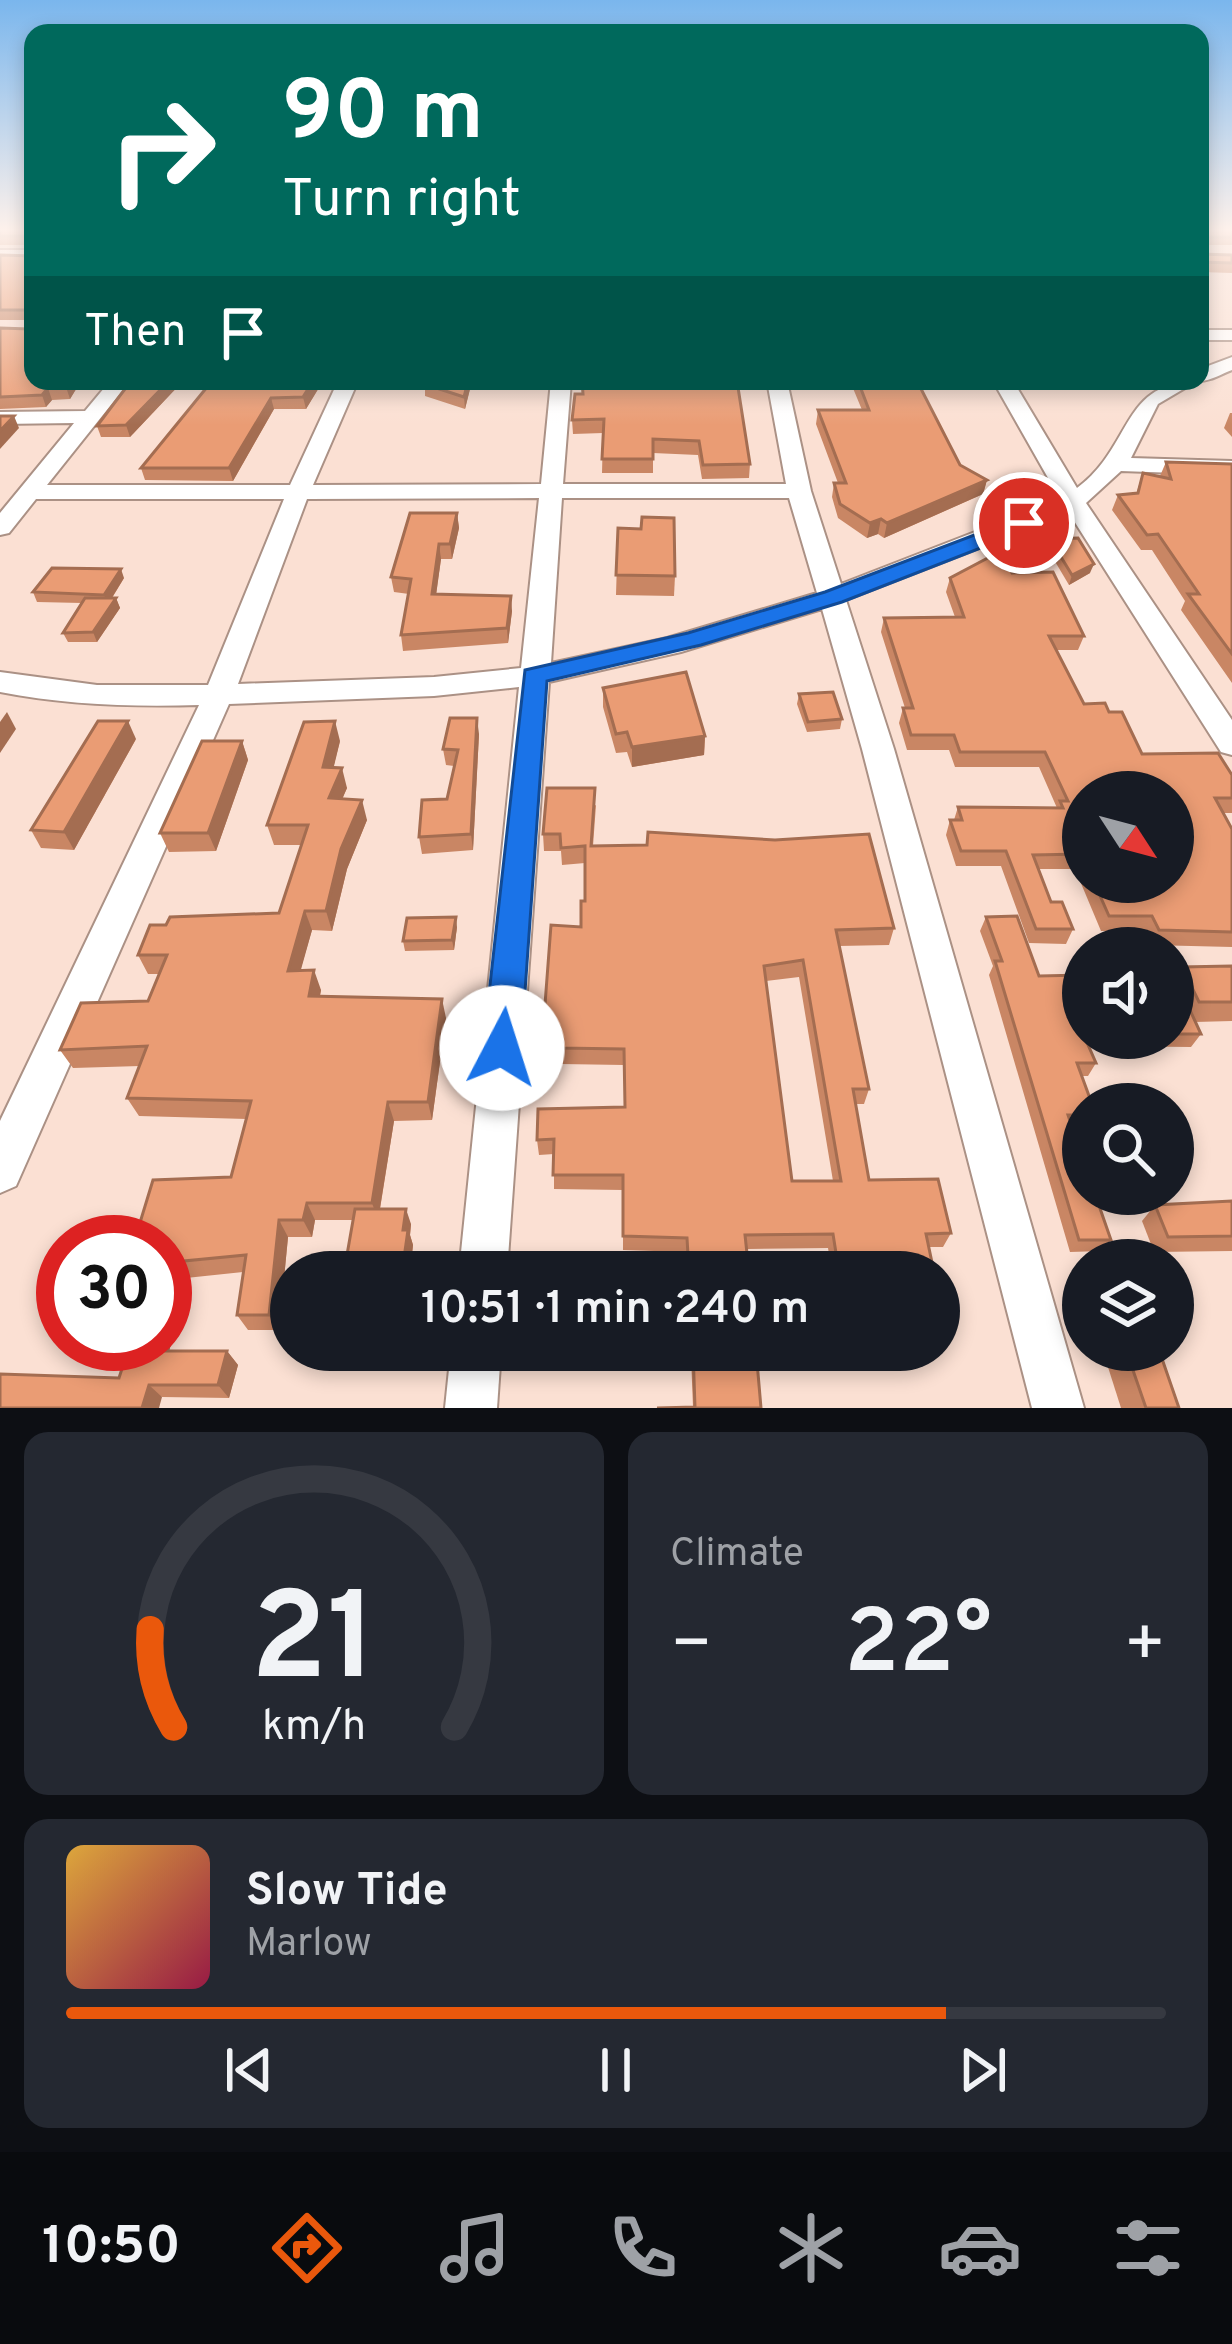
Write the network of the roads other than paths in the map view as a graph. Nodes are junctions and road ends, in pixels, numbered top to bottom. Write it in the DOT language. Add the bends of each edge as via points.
graph roads {
  1 [pos="112,390"];
  2 [pos="344,390"];
  3 [pos="560,390"];
  4 [pos="779,390"];
  5 [pos="1008,390"];
  6 [pos="1169,390"];
  7 [pos="90,417"];
  8 [pos="0,418"];
  9 [pos="1118,464"];
  10 [pos="1232,468"];
  11 [pos="548,489"];
  12 [pos="299,490"];
  13 [pos="800,491"];
  14 [pos="29,492"];
  15 [pos="1073,501"];
  16 [pos="0,528"];
  17 [pos="833,597"];
  18 [pos="535,676"];
  19 [pos="0,682"];
  20 [pos="219,694"];
  21 [pos="1232,744"];
  22 [pos="0,1170"];
  23 [pos="485,1251"];
  24 [pos="474,1371"];
  25 [pos="471,1408"];
  26 [pos="1058,1408"];
  1 -- 7 [label="street"];
  2 -- 12 [label="street"];
  3 -- 11 [label="street"];
  4 -- 13 [label="street"];
  5 -- 15 [label="street"];
  6 -- 9 [label="street" via="1149,400"];
  7 -- 8 [label="street"];
  7 -- 14 [label="street"];
  9 -- 10 [label="street"];
  9 -- 15 [label="street"];
  11 -- 12 [label="street"];
  11 -- 13 [label="street"];
  11 -- 18 [label="street"];
  12 -- 14 [label="street"];
  12 -- 20 [label="street"];
  13 -- 17 [label="street"];
  14 -- 16 [label="street"];
  15 -- 17 [label="street"];
  15 -- 21 [label="street"];
  17 -- 18 [label="street"];
  17 -- 26 [label="street"];
  18 -- 20 [label="street"];
  18 -- 23 [label="street"];
  19 -- 20 [label="street" via="50,691"];
  20 -- 22 [label="street"];
  24 -- 25 [label="street"];
}
